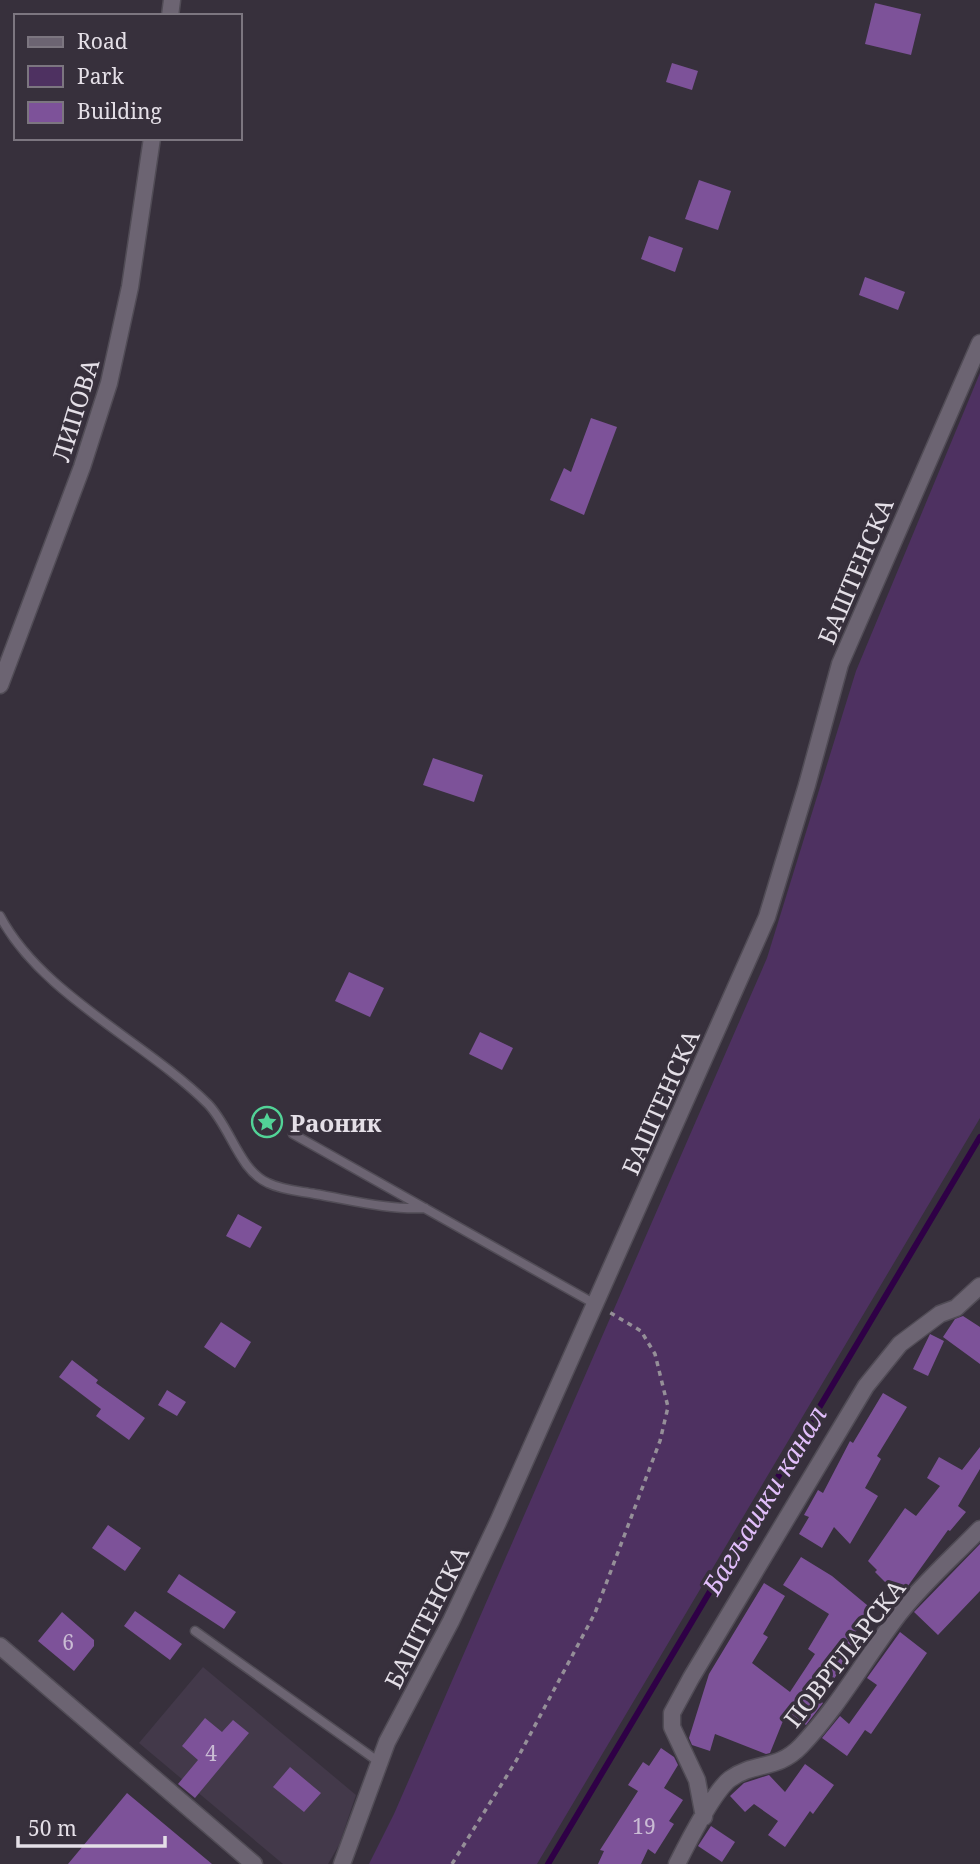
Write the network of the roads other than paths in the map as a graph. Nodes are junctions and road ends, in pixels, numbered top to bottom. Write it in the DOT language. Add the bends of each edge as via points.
graph roads {
  1 [pos="152,140"];
  2 [pos="980,343"];
  3 [pos="0,685"];
  4 [pos="0,916"];
  5 [pos="293,1134"];
  6 [pos="425,1208"];
  7 [pos="980,1286"];
  8 [pos="596,1304"];
  9 [pos="980,1529"];
  10 [pos="195,1631"];
  11 [pos="0,1646"];
  12 [pos="379,1762"];
  13 [pos="729,1779"];
  14 [pos="696,1780"];
  15 [pos="704,1817"];
  16 [pos="254,1864"];
  17 [pos="342,1864"];
  18 [pos="677,1864"];
  1 -- 3 [label="street, ЛИПОВА" via="130,287 109,383"];
  2 -- 8 [label="street, БАШТЕНСКА" via="840,664 767,917"];
  4 -- 6 [label="lane" via="37,965 208,1105 258,1178 309,1193"];
  5 -- 6 [label="lane"];
  6 -- 8 [label="lane"];
  7 -- 14 [label="street" via="956,1308 940,1314 900,1344 866,1385 691,1678 672,1713 671,1727"];
  8 -- 12 [label="street, БАШТЕНСКА" via="499,1522"];
  9 -- 13 [label="street, ПОВРТЛАРСКА" via="901,1611 800,1748 775,1764 754,1767"];
  10 -- 12 [label="lane"];
  11 -- 16 [label="street"];
  12 -- 17 [label="street, БАШТЕНСКА"];
  13 -- 14 [label="street, ПОВРТЛАРСКА"];
  13 -- 15 [label="street"];
  14 -- 15 [label="street"];
  15 -- 18 [label="street"];
}
